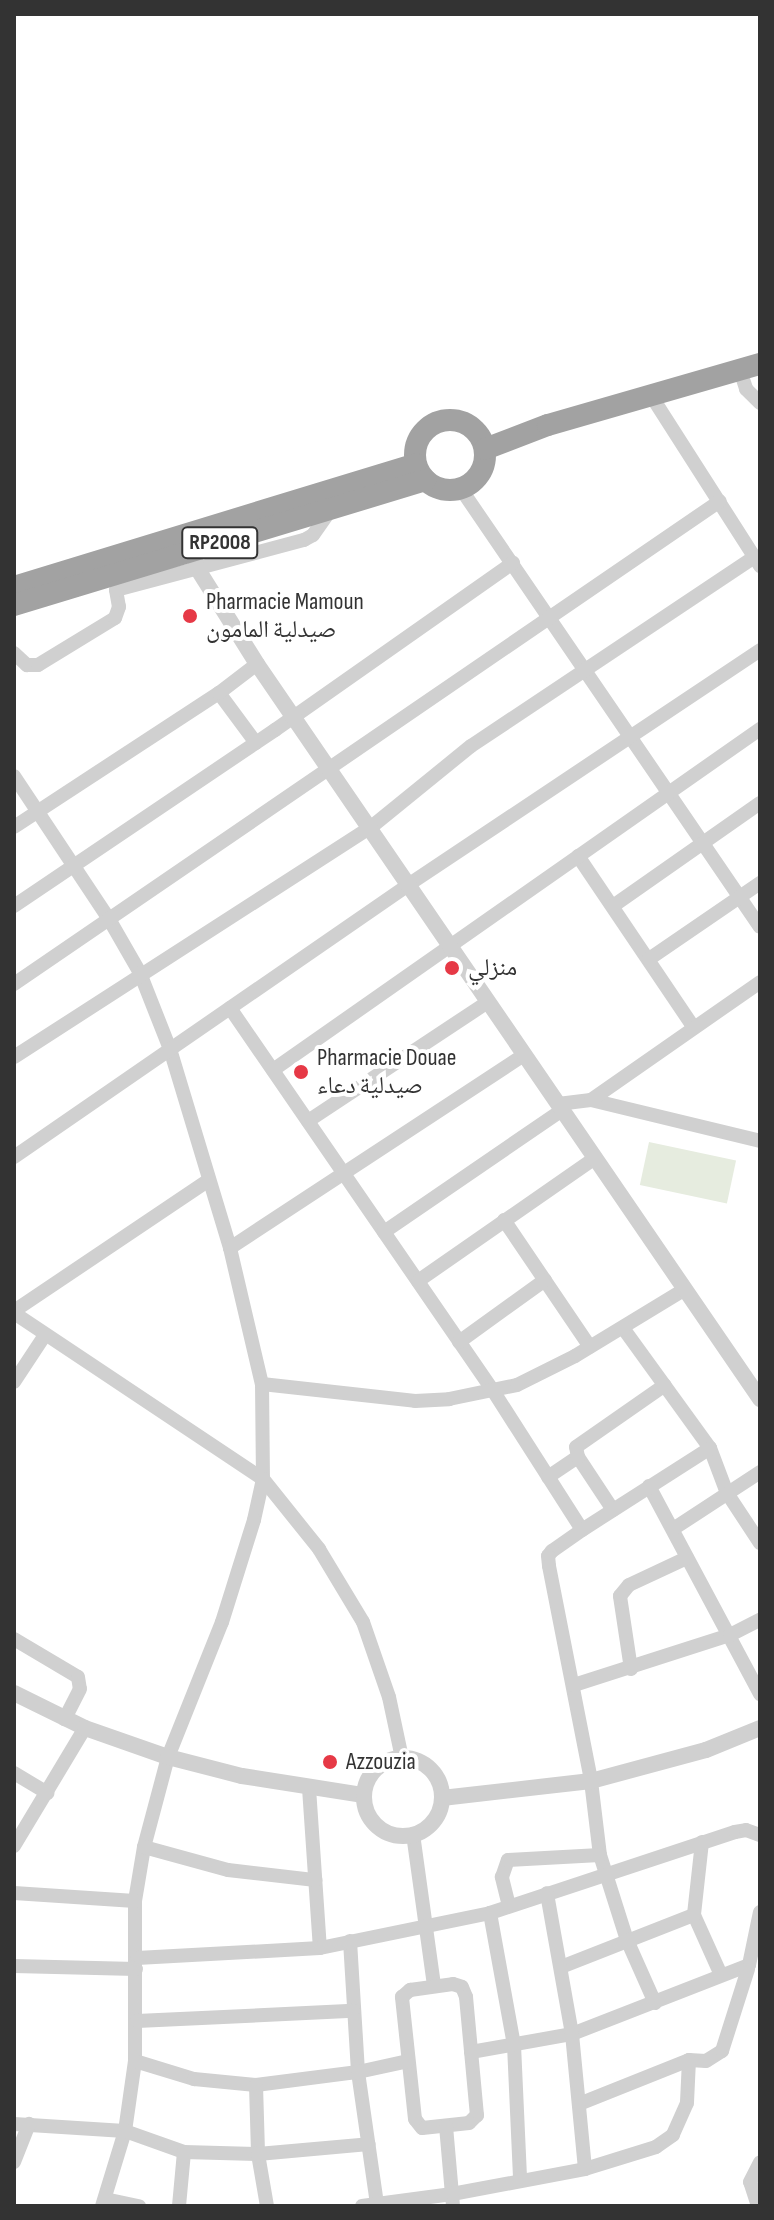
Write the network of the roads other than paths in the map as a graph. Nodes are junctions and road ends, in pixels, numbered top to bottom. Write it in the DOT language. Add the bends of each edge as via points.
graph roads {
  1 [pos="750,367"];
  2 [pos="652,397"];
  3 [pos="760,403"];
  4 [pos="482,441"];
  5 [pos="420,472"];
  6 [pos="461,489"];
  7 [pos="720,501"];
  8 [pos="195,560"];
  9 [pos="757,562"];
  10 [pos="513,563"];
  11 [pos="14,587"];
  12 [pos="14,605"];
  13 [pos="551,618"];
  14 [pos="760,650"];
  15 [pos="14,653"];
  16 [pos="257,664"];
  17 [pos="585,671"];
  18 [pos="219,693"];
  19 [pos="293,717"];
  20 [pos="760,729"];
  21 [pos="630,736"];
  22 [pos="256,743"];
  23 [pos="330,770"];
  24 [pos="14,776"];
  25 [pos="668,792"];
  26 [pos="760,803"];
  27 [pos="36,810"];
  28 [pos="14,827"];
  29 [pos="370,828"];
  30 [pos="702,842"];
  31 [pos="578,856"];
  32 [pos="73,868"];
  33 [pos="760,883"];
  34 [pos="408,885"];
  35 [pos="740,897"];
  36 [pos="14,906"];
  37 [pos="613,906"];
  38 [pos="109,919"];
  39 [pos="760,927"];
  40 [pos="451,947"];
  41 [pos="649,959"];
  42 [pos="140,973"];
  43 [pos="760,982"];
  44 [pos="14,984"];
  45 [pos="488,1002"];
  46 [pos="230,1008"];
  47 [pos="694,1028"];
  48 [pos="170,1049"];
  49 [pos="524,1055"];
  50 [pos="14,1057"];
  51 [pos="273,1070"];
  52 [pos="591,1100"];
  53 [pos="560,1107"];
  54 [pos="308,1121"];
  55 [pos="760,1128"];
  56 [pos="753,1139"];
  57 [pos="14,1157"];
  58 [pos="595,1158"];
  59 [pos="345,1175"];
  60 [pos="209,1180"];
  61 [pos="504,1220"];
  62 [pos="384,1232"];
  63 [pos="230,1248"];
  64 [pos="545,1280"];
  65 [pos="418,1281"];
  66 [pos="685,1289"];
  67 [pos="14,1312"];
  68 [pos="623,1328"];
  69 [pos="45,1335"];
  70 [pos="459,1342"];
  71 [pos="590,1347"];
  72 [pos="14,1382"];
  73 [pos="262,1384"];
  74 [pos="665,1385"];
  75 [pos="492,1389"];
  76 [pos="760,1399"];
  77 [pos="710,1448"];
  78 [pos="578,1457"];
  79 [pos="760,1472"];
  80 [pos="548,1477"];
  81 [pos="263,1479"];
  82 [pos="649,1486"];
  83 [pos="727,1493"];
  84 [pos="613,1510"];
  85 [pos="673,1529"];
  86 [pos="582,1530"];
  87 [pos="760,1543"];
  88 [pos="687,1558"];
  89 [pos="760,1620"];
  90 [pos="730,1635"];
  91 [pos="14,1639"];
  92 [pos="631,1669"];
  93 [pos="574,1685"];
  94 [pos="14,1693"];
  95 [pos="760,1694"];
  96 [pos="65,1719"];
  97 [pos="85,1728"];
  98 [pos="760,1728"];
  99 [pos="168,1757"];
  100 [pos="402,1758"];
  101 [pos="14,1773"];
  102 [pos="591,1781"];
  103 [pos="309,1788"];
  104 [pos="47,1793"];
  105 [pos="364,1795"];
  106 [pos="442,1798"];
  107 [pos="413,1834"];
  108 [pos="760,1835"];
  109 [pos="702,1842"];
  110 [pos="14,1846"];
  111 [pos="144,1847"];
  112 [pos="600,1855"];
  113 [pos="605,1875"];
  114 [pos="315,1880"];
  115 [pos="14,1893"];
  116 [pos="547,1893"];
  117 [pos="135,1901"];
  118 [pos="509,1906"];
  119 [pos="760,1912"];
  120 [pos="490,1913"];
  121 [pos="694,1915"];
  122 [pos="427,1925"];
  123 [pos="627,1940"];
  124 [pos="350,1941"];
  125 [pos="320,1948"];
  126 [pos="137,1964"];
  127 [pos="14,1966"];
  128 [pos="561,1967"];
  129 [pos="752,1968"];
  130 [pos="721,1975"];
  131 [pos="434,1986"];
  132 [pos="655,2003"];
  133 [pos="353,2011"];
  134 [pos="137,2021"];
  135 [pos="572,2034"];
  136 [pos="514,2045"];
  137 [pos="471,2052"];
  138 [pos="689,2060"];
  139 [pos="135,2061"];
  140 [pos="408,2061"];
  141 [pos="358,2072"];
  142 [pos="256,2085"];
  143 [pos="579,2104"];
  144 [pos="22,2124"];
  145 [pos="446,2126"];
  146 [pos="125,2131"];
  147 [pos="369,2144"];
  148 [pos="184,2152"];
  149 [pos="258,2154"];
  150 [pos="14,2162"];
  151 [pos="760,2162"];
  152 [pos="585,2169"];
  153 [pos="520,2179"];
  154 [pos="452,2200"];
  155 [pos="104,2202"];
  156 [pos="756,2203"];
  157 [pos="370,2205"];
  158 [pos="139,2206"];
  159 [pos="179,2206"];
  160 [pos="267,2206"];
  161 [pos="739,2206"];
  1 -- 2 [label="highway"];
  1 -- 3 [label="street" via="746,389"];
  2 -- 4 [label="highway"];
  2 -- 7 [label="street"];
  4 -- 5 [label="highway" via="461,421 433,423 416,445"];
  4 -- 6 [label="highway" via="482,471"];
  5 -- 6 [label="highway" via="442,489"];
  5 -- 8 [label="highway, RP2008"];
  5 -- 11 [label="highway, RP2008"];
  6 -- 10 [label="street"];
  7 -- 9 [label="street"];
  7 -- 13 [label="street"];
  8 -- 12 [label="highway, RP2008"];
  8 -- 15 [label="street" via="116,590 115,618 38,665 27,665"];
  8 -- 16 [label="street"];
  9 -- 17 [label="street"];
  10 -- 13 [label="street"];
  10 -- 19 [label="street"];
  13 -- 17 [label="street"];
  13 -- 23 [label="street"];
  14 -- 21 [label="street"];
  16 -- 18 [label="street"];
  16 -- 19 [label="street"];
  17 -- 21 [label="street"];
  17 -- 29 [label="street" via="471,746"];
  18 -- 22 [label="street"];
  18 -- 27 [label="street"];
  19 -- 22 [label="street"];
  19 -- 23 [label="street"];
  20 -- 25 [label="street"];
  21 -- 25 [label="street"];
  21 -- 34 [label="street"];
  22 -- 32 [label="street"];
  23 -- 29 [label="street"];
  23 -- 38 [label="street"];
  24 -- 27 [label="street"];
  25 -- 30 [label="street"];
  25 -- 31 [label="street"];
  26 -- 30 [label="street"];
  27 -- 28 [label="street"];
  27 -- 32 [label="street"];
  29 -- 34 [label="street"];
  29 -- 42 [label="street"];
  30 -- 35 [label="street"];
  30 -- 37 [label="street"];
  31 -- 37 [label="street"];
  31 -- 40 [label="street"];
  32 -- 36 [label="street"];
  32 -- 38 [label="street"];
  33 -- 35 [label="street"];
  34 -- 40 [label="street"];
  34 -- 46 [label="street"];
  35 -- 39 [label="street"];
  35 -- 41 [label="street"];
  37 -- 41 [label="street"];
  38 -- 42 [label="street"];
  38 -- 44 [label="street"];
  40 -- 45 [label="street"];
  40 -- 51 [label="street"];
  41 -- 47 [label="street"];
  42 -- 48 [label="street"];
  42 -- 50 [label="street"];
  43 -- 47 [label="street"];
  45 -- 49 [label="street"];
  45 -- 54 [label="street"];
  46 -- 48 [label="street"];
  46 -- 51 [label="street"];
  47 -- 52 [label="street"];
  48 -- 57 [label="street"];
  48 -- 60 [label="street"];
  49 -- 53 [label="street"];
  49 -- 59 [label="street"];
  51 -- 54 [label="street"];
  52 -- 53 [label="street"];
  52 -- 56 [label="street"];
  53 -- 58 [label="street"];
  53 -- 62 [label="street"];
  54 -- 59 [label="street"];
  55 -- 56 [label="street"];
  58 -- 61 [label="street"];
  58 -- 66 [label="street"];
  59 -- 62 [label="street"];
  59 -- 63 [label="street"];
  60 -- 63 [label="street"];
  60 -- 67 [label="street"];
  61 -- 64 [label="street"];
  61 -- 65 [label="street"];
  62 -- 65 [label="street"];
  63 -- 73 [label="street"];
  64 -- 70 [label="street"];
  64 -- 71 [label="street"];
  65 -- 70 [label="street"];
  66 -- 68 [label="street"];
  66 -- 76 [label="street"];
  67 -- 69 [label="street"];
  68 -- 71 [label="street"];
  68 -- 74 [label="street"];
  69 -- 72 [label="street"];
  69 -- 81 [label="street"];
  70 -- 75 [label="street"];
  71 -- 75 [label="street" via="517,1385"];
  73 -- 75 [label="street" via="415,1401"];
  73 -- 81 [label="street"];
  74 -- 77 [label="street"];
  74 -- 78 [label="street" via="578,1444"];
  75 -- 80 [label="street"];
  77 -- 82 [label="street"];
  77 -- 83 [label="street"];
  78 -- 80 [label="street"];
  78 -- 84 [label="street"];
  79 -- 83 [label="street"];
  80 -- 86 [label="street"];
  81 -- 99 [label="street" via="242,1567"];
  81 -- 100 [label="street" via="319,1549 363,1622 389,1697"];
  82 -- 84 [label="street"];
  82 -- 85 [label="street"];
  83 -- 85 [label="street"];
  83 -- 87 [label="street"];
  84 -- 86 [label="street"];
  85 -- 88 [label="street"];
  86 -- 93 [label="street" via="548,1556"];
  88 -- 90 [label="street"];
  88 -- 92 [label="street" via="629,1585 620,1596"];
  89 -- 90 [label="street"];
  90 -- 92 [label="street"];
  90 -- 95 [label="street"];
  91 -- 96 [label="street" via="78,1677 80,1689"];
  92 -- 93 [label="street"];
  93 -- 102 [label="street"];
  94 -- 96 [label="street"];
  96 -- 97 [label="street"];
  97 -- 99 [label="street"];
  97 -- 104 [label="street"];
  98 -- 102 [label="street" via="706,1750"];
  99 -- 103 [label="street"];
  99 -- 111 [label="street"];
  100 -- 105 [label="street" via="380,1765"];
  100 -- 106 [label="street" via="426,1765 435,1774"];
  101 -- 104 [label="street"];
  102 -- 106 [label="street"];
  102 -- 112 [label="street"];
  103 -- 105 [label="street"];
  103 -- 114 [label="street"];
  104 -- 110 [label="street"];
  105 -- 107 [label="street" via="378,1827"];
  106 -- 107 [label="street" via="433,1821"];
  107 -- 122 [label="street"];
  108 -- 109 [label="street" via="746,1830"];
  109 -- 113 [label="street"];
  109 -- 121 [label="street"];
  111 -- 114 [label="street" via="228,1870"];
  111 -- 117 [label="street"];
  112 -- 113 [label="street"];
  112 -- 118 [label="street" via="508,1860 502,1877"];
  113 -- 116 [label="street"];
  113 -- 123 [label="street"];
  114 -- 125 [label="street"];
  115 -- 117 [label="street"];
  116 -- 118 [label="street"];
  116 -- 128 [label="street"];
  117 -- 126 [label="street"];
  118 -- 120 [label="street"];
  119 -- 129 [label="street"];
  120 -- 122 [label="street"];
  120 -- 136 [label="street"];
  121 -- 123 [label="street"];
  121 -- 130 [label="street"];
  122 -- 124 [label="street"];
  122 -- 131 [label="street"];
  123 -- 128 [label="street"];
  123 -- 132 [label="street"];
  124 -- 125 [label="street"];
  124 -- 133 [label="street"];
  125 -- 126 [label="street"];
  126 -- 127 [label="street"];
  126 -- 134 [label="street"];
  128 -- 135 [label="street"];
  129 -- 130 [label="street"];
  129 -- 138 [label="street" via="722,2051 706,2061"];
  130 -- 132 [label="street"];
  131 -- 137 [label="street" via="462,1987"];
  131 -- 140 [label="street" via="410,1990 402,1997"];
  132 -- 135 [label="street"];
  133 -- 134 [label="street"];
  133 -- 141 [label="street"];
  134 -- 139 [label="street"];
  135 -- 136 [label="street"];
  135 -- 143 [label="street"];
  136 -- 137 [label="street"];
  136 -- 153 [label="street"];
  137 -- 145 [label="street" via="477,2115 469,2123"];
  138 -- 143 [label="street"];
  138 -- 152 [label="street" via="687,2103 673,2135 656,2147"];
  139 -- 142 [label="street" via="194,2079"];
  139 -- 146 [label="street"];
  140 -- 141 [label="street"];
  140 -- 145 [label="street" via="416,2123 426,2129"];
  141 -- 142 [label="street"];
  141 -- 147 [label="street"];
  142 -- 149 [label="street"];
  143 -- 152 [label="street"];
  144 -- 146 [label="street"];
  144 -- 150 [label="street"];
  145 -- 154 [label="street"];
  146 -- 148 [label="street"];
  146 -- 155 [label="street"];
  147 -- 149 [label="street"];
  147 -- 157 [label="street"];
  148 -- 149 [label="street"];
  148 -- 159 [label="street"];
  149 -- 160 [label="street"];
  151 -- 156 [label="street" via="750,2182"];
  152 -- 153 [label="street"];
  153 -- 154 [label="street"];
  154 -- 157 [label="street"];
  155 -- 158 [label="street"];
  156 -- 161 [label="street"];
}
